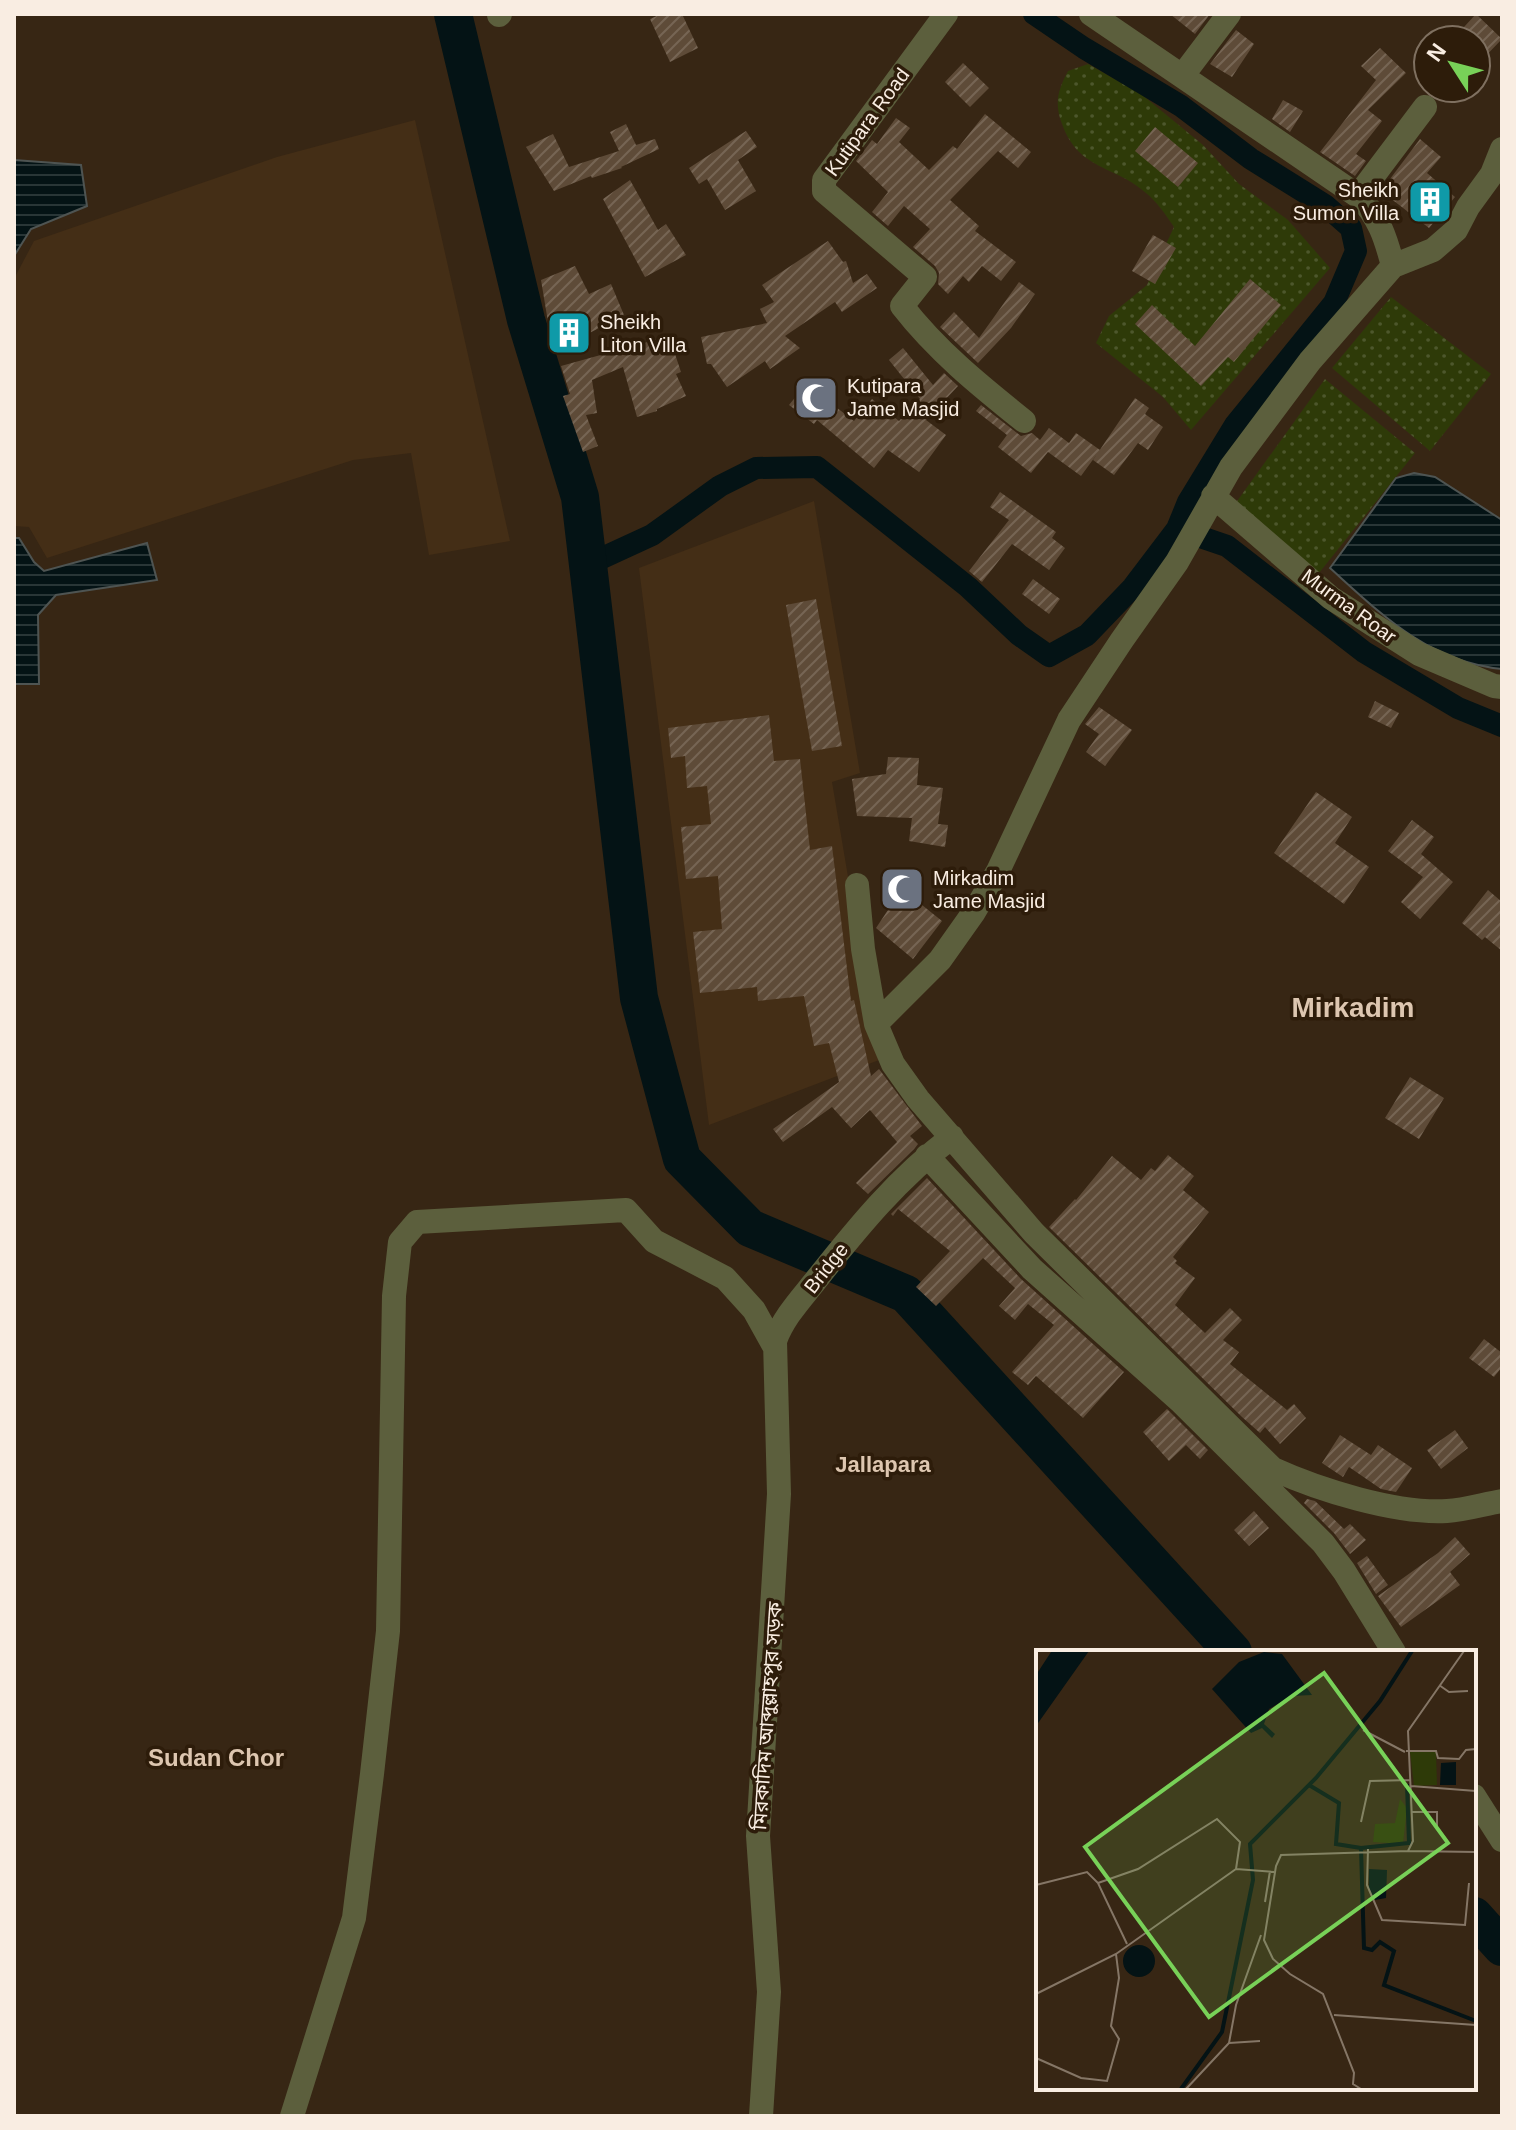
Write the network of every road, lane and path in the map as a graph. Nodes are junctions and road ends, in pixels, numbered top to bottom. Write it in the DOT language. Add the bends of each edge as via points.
graph roads {
  1 [pos="946,14"];
  2 [pos="1091,14"];
  3 [pos="1229,14"];
  4 [pos="1183,75"];
  5 [pos="1425,107"];
  6 [pos="1502,149"];
  7 [pos="1358,196"];
  8 [pos="1393,266"];
  9 [pos="1024,421"];
  10 [pos="1213,496"];
  11 [pos="1502,687"];
  12 [pos="857,885"];
  13 [pos="876,1024"];
  14 [pos="952,1137"];
  15 [pos="927,1156"];
  16 [pos="786,1319"];
  17 [pos="774,1346"];
  18 [pos="1502,1501"];
  19 [pos="1393,1650"];
  20 [pos="1476,1799"];
  21 [pos="1502,1840"];
  22 [pos="292,2116"];
  23 [pos="761,2116"];
  1 -- 9 [label="street, Kutipara Road" via="824,180 824,191 925,277 902,306 958,368"];
  2 -- 4 [label="street"];
  3 -- 4 [label="street"];
  4 -- 7 [label="street"];
  5 -- 7 [label="street"];
  6 -- 8 [label="street" via="1456,230 1433,250"];
  7 -- 8 [label="street" via="1384,232"];
  8 -- 10 [label="street" via="1310,361"];
  10 -- 11 [label="street, Murma Roar" via="1344,606 1419,654"];
  10 -- 13 [label="street" via="1177,562 1069,720 974,912 940,960"];
  12 -- 13 [label="street"];
  13 -- 14 [label="street" via="893,1064"];
  14 -- 15 [label="street, Bridge"];
  14 -- 18 [label="street" via="1034,1233 1273,1469 1391,1507 1447,1511"];
  15 -- 16 [label="street, Bridge" via="866,1217"];
  15 -- 19 [label="street" via="1032,1269 1180,1401 1323,1543"];
  16 -- 17 [label="street, মিরকাদিম আব্দুল্লাহপুর সড়ক"];
  17 -- 22 [label="street" via="754,1310 725,1278 654,1241 626,1210 417,1222 400,1242 394,1296 388,1631 372,1774 354,1918"];
  17 -- 23 [label="street, মিরকাদিম আব্দুল্লাহপুর সড়ক" via="779,1494 758,1836 769,1992"];
  20 -- 21 [label="street"];
}
